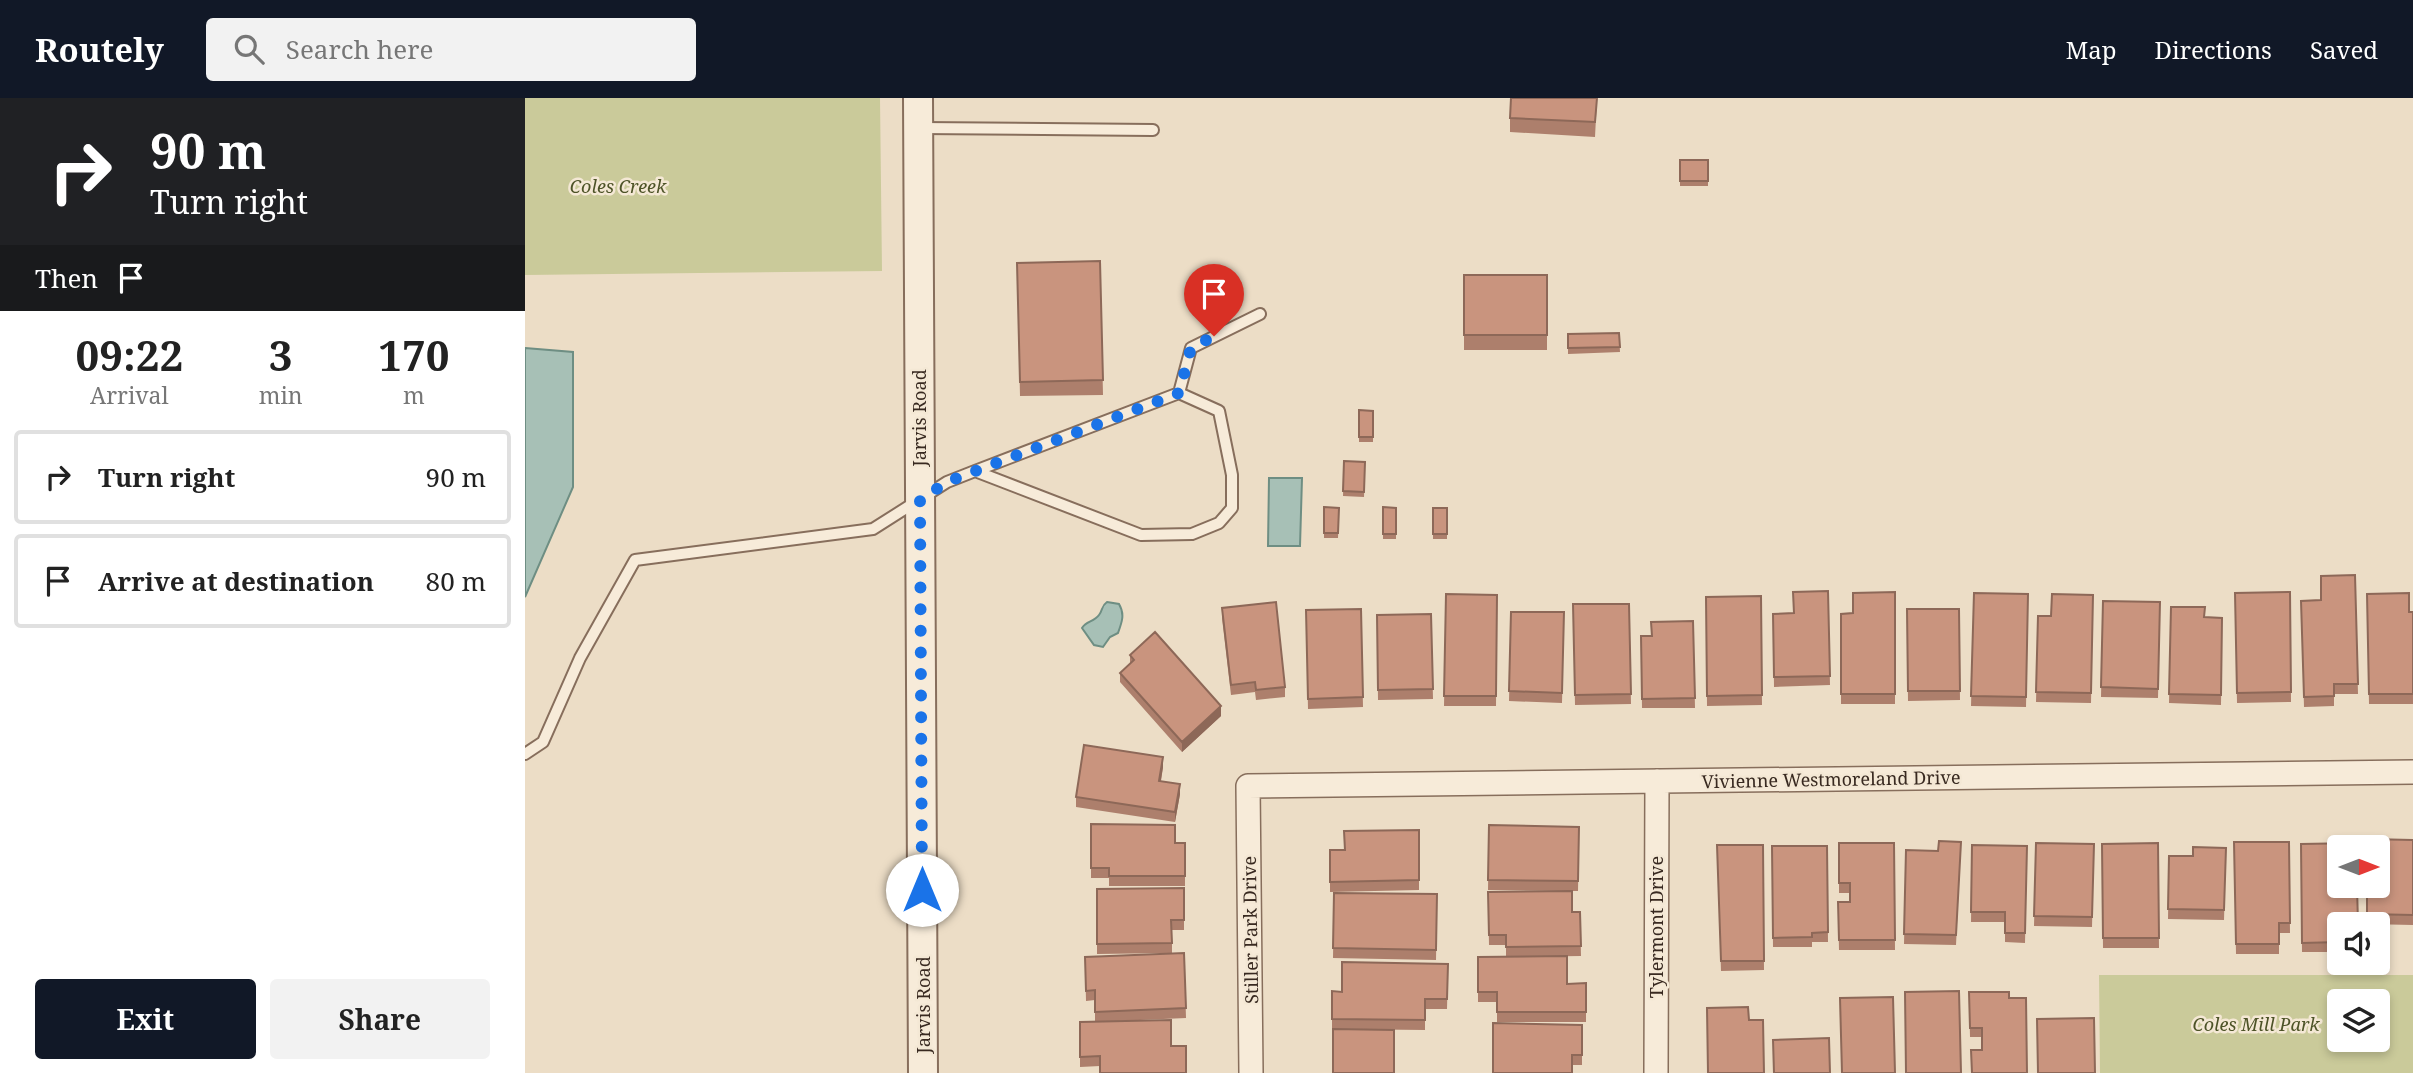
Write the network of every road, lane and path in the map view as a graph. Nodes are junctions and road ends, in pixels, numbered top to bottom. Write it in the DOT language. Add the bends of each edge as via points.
graph roads {
  1 [pos="918,98"];
  2 [pos="918,128"];
  3 [pos="1153,130"];
  4 [pos="1260,314"];
  5 [pos="1179,393"];
  6 [pos="975,471"];
  7 [pos="920,500"];
  8 [pos="525,754"];
  9 [pos="2413,772"];
  10 [pos="1657,781"];
  11 [pos="1248,786"];
  12 [pos="923,1073"];
  13 [pos="1251,1073"];
  14 [pos="1655,1073"];
  1 -- 2 [label="street, Jarvis Road"];
  2 -- 3 [label="lane"];
  2 -- 7 [label="street, Jarvis Road"];
  4 -- 5 [label="lane" via="1191,348"];
  5 -- 6 [label="lane"];
  5 -- 6 [label="lane" via="1219,411 1232,475 1233,508 1219,523 1192,534 1141,535"];
  6 -- 7 [label="lane"];
  7 -- 8 [label="lane" via="873,529 635,560 580,658 543,742"];
  7 -- 12 [label="street, Jarvis Road"];
  9 -- 10 [label="street, Vivienne Westmoreland Drive"];
  10 -- 11 [label="street, Vivienne Westmoreland Drive"];
  10 -- 14 [label="street, Tylermont Drive"];
  11 -- 13 [label="street, Stiller Park Drive"];
}
